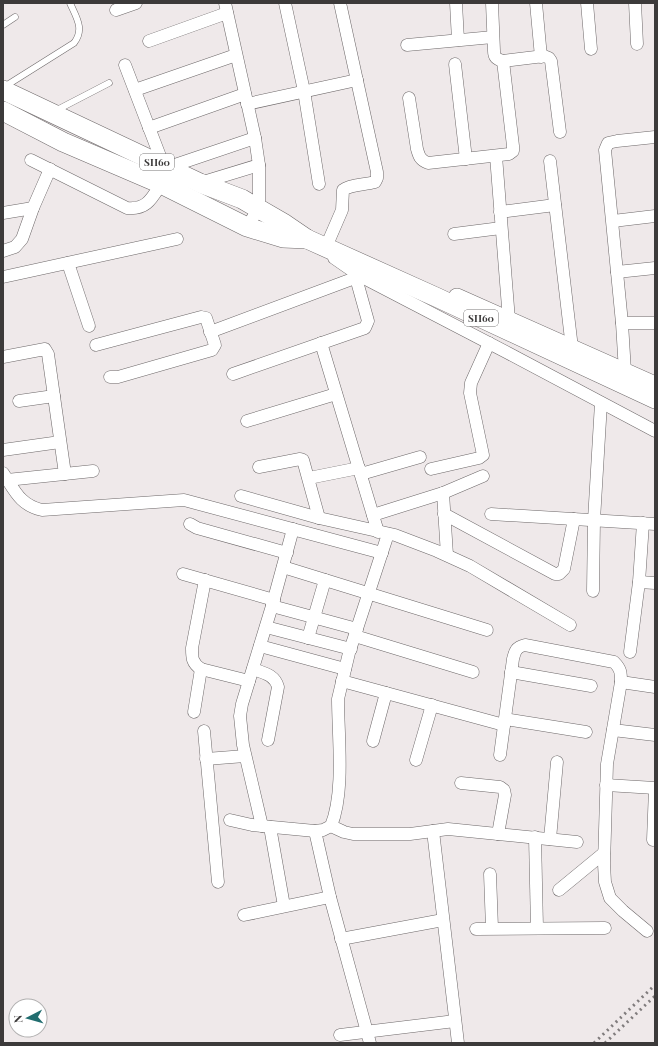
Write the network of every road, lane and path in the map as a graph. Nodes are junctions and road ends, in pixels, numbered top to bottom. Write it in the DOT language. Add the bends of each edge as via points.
graph roads {
  1 [pos="70,3"];
  2 [pos="136,3"];
  3 [pos="285,3"];
  4 [pos="340,3"];
  5 [pos="456,3"];
  6 [pos="492,3"];
  7 [pos="536,3"];
  8 [pos="587,3"];
  9 [pos="635,3"];
  10 [pos="226,8"];
  11 [pos="116,10"];
  12 [pos="15,18"];
  13 [pos="3,26"];
  14 [pos="493,37"];
  15 [pos="149,40"];
  16 [pos="458,40"];
  17 [pos="637,44"];
  18 [pos="407,45"];
  19 [pos="592,50"];
  20 [pos="236,55"];
  21 [pos="541,57"];
  22 [pos="503,61"];
  23 [pos="455,64"];
  24 [pos="125,65"];
  25 [pos="357,80"];
  26 [pos="109,83"];
  27 [pos="3,89"];
  28 [pos="135,90"];
  29 [pos="304,92"];
  30 [pos="409,98"];
  31 [pos="246,99"];
  32 [pos="3,111"];
  33 [pos="52,113"];
  34 [pos="149,128"];
  35 [pos="560,132"];
  36 [pos="655,137"];
  37 [pos="255,138"];
  38 [pos="496,156"];
  39 [pos="466,159"];
  40 [pos="31,160"];
  41 [pos="550,161"];
  42 [pos="259,165"];
  43 [pos="50,169"];
  44 [pos="164,172"];
  45 [pos="200,183"];
  46 [pos="319,184"];
  47 [pos="555,206"];
  48 [pos="33,208"];
  49 [pos="259,208"];
  50 [pos="500,212"];
  51 [pos="3,213"];
  52 [pos="655,216"];
  53 [pos="613,221"];
  54 [pos="247,227"];
  55 [pos="501,228"];
  56 [pos="454,234"];
  57 [pos="177,239"];
  58 [pos="306,239"];
  59 [pos="329,248"];
  60 [pos="3,251"];
  61 [pos="68,263"];
  62 [pos="655,268"];
  63 [pos="617,272"];
  64 [pos="365,275"];
  65 [pos="3,278"];
  66 [pos="509,320"];
  67 [pos="622,323"];
  68 [pos="655,323"];
  69 [pos="89,326"];
  70 [pos="210,332"];
  71 [pos="320,343"];
  72 [pos="489,343"];
  73 [pos="96,345"];
  74 [pos="572,348"];
  75 [pos="3,357"];
  76 [pos="625,372"];
  77 [pos="233,374"];
  78 [pos="110,377"];
  79 [pos="655,385"];
  80 [pos="336,394"];
  81 [pos="54,396"];
  82 [pos="655,399"];
  83 [pos="19,401"];
  84 [pos="601,403"];
  85 [pos="247,421"];
  86 [pos="655,431"];
  87 [pos="60,442"];
  88 [pos="3,450"];
  89 [pos="420,457"];
  90 [pos="259,467"];
  91 [pos="431,469"];
  92 [pos="93,471"];
  93 [pos="360,471"];
  94 [pos="65,474"];
  95 [pos="483,476"];
  96 [pos="5,477"];
  97 [pos="309,478"];
  98 [pos="443,493"];
  99 [pos="241,496"];
  100 [pos="444,514"];
  101 [pos="492,514"];
  102 [pos="373,515"];
  103 [pos="319,518"];
  104 [pos="574,519"];
  105 [pos="594,520"];
  106 [pos="190,524"];
  107 [pos="649,524"];
  108 [pos="293,529"];
  109 [pos="383,533"];
  110 [pos="287,553"];
  111 [pos="382,553"];
  112 [pos="447,555"];
  113 [pos="283,567"];
  114 [pos="183,574"];
  115 [pos="205,580"];
  116 [pos="325,580"];
  117 [pos="639,582"];
  118 [pos="655,583"];
  119 [pos="593,591"];
  120 [pos="369,593"];
  121 [pos="273,603"];
  122 [pos="314,617"];
  123 [pos="570,625"];
  124 [pos="266,627"];
  125 [pos="487,630"];
  126 [pos="356,632"];
  127 [pos="308,638"];
  128 [pos="260,646"];
  129 [pos="351,649"];
  130 [pos="630,652"];
  131 [pos="201,669"];
  132 [pos="253,669"];
  133 [pos="345,669"];
  134 [pos="473,672"];
  135 [pos="511,672"];
  136 [pos="249,681"];
  137 [pos="342,681"];
  138 [pos="621,682"];
  139 [pos="591,686"];
  140 [pos="655,687"];
  141 [pos="386,693"];
  142 [pos="432,705"];
  143 [pos="194,712"];
  144 [pos="505,722"];
  145 [pos="613,730"];
  146 [pos="204,731"];
  147 [pos="586,732"];
  148 [pos="655,735"];
  149 [pos="268,740"];
  150 [pos="373,741"];
  151 [pos="500,755"];
  152 [pos="245,756"];
  153 [pos="206,759"];
  154 [pos="416,760"];
  155 [pos="557,762"];
  156 [pos="461,783"];
  157 [pos="606,785"];
  158 [pos="655,788"];
  159 [pos="230,820"];
  160 [pos="331,826"];
  161 [pos="266,827"];
  162 [pos="316,831"];
  163 [pos="433,831"];
  164 [pos="498,834"];
  165 [pos="535,837"];
  166 [pos="550,839"];
  167 [pos="653,840"];
  168 [pos="577,842"];
  169 [pos="604,853"];
  170 [pos="490,874"];
  171 [pos="218,882"];
  172 [pos="558,890"];
  173 [pos="330,897"];
  174 [pos="284,906"];
  175 [pos="244,915"];
  176 [pos="443,920"];
  177 [pos="492,928"];
  178 [pos="537,928"];
  179 [pos="605,928"];
  180 [pos="476,929"];
  181 [pos="647,931"];
  182 [pos="341,939"];
  183 [pos="455,1021"];
  184 [pos="340,1035"];
  185 [pos="368,1038"];
  186 [pos="458,1043"];
  1 -- 27 [label="lane" via="80,30 74,43"];
  2 -- 11 [label="street"];
  3 -- 29 [label="street"];
  4 -- 25 [label="street"];
  5 -- 16 [label="street"];
  6 -- 14 [label="street"];
  7 -- 21 [label="street"];
  8 -- 19 [label="street"];
  9 -- 17 [label="street"];
  10 -- 15 [label="street"];
  10 -- 20 [label="street"];
  12 -- 13 [label="lane"];
  14 -- 16 [label="street"];
  14 -- 22 [label="street" via="494,55"];
  16 -- 18 [label="street"];
  20 -- 28 [label="street"];
  20 -- 31 [label="street"];
  21 -- 22 [label="street"];
  21 -- 35 [label="street" via="548,57 551,61"];
  22 -- 38 [label="street" via="513,151"];
  23 -- 39 [label="street"];
  24 -- 28 [label="street"];
  25 -- 29 [label="street"];
  25 -- 59 [label="street" via="377,178 375,182 348,186 343,190 342,210"];
  26 -- 33 [label="lane"];
  27 -- 33 [label="main road, SH60"];
  28 -- 34 [label="street"];
  29 -- 31 [label="street"];
  29 -- 46 [label="street"];
  30 -- 39 [label="street" via="417,149 422,161 428,163"];
  31 -- 34 [label="street"];
  31 -- 37 [label="street"];
  32 -- 44 [label="main road, SH60" via="63,142"];
  33 -- 44 [label="main road, SH60"];
  34 -- 44 [label="street"];
  36 -- 53 [label="street" via="608,144 605,150"];
  37 -- 42 [label="street"];
  37 -- 44 [label="street"];
  38 -- 39 [label="street"];
  38 -- 50 [label="street"];
  40 -- 43 [label="street"];
  41 -- 47 [label="street"];
  42 -- 45 [label="street"];
  42 -- 49 [label="street"];
  43 -- 44 [label="street" via="127,208 148,204"];
  43 -- 48 [label="street"];
  44 -- 45 [label="main road, SH60"];
  44 -- 54 [label="main road, SH60"];
  45 -- 49 [label="main road, SH60"];
  47 -- 50 [label="street"];
  47 -- 74 [label="street"];
  48 -- 51 [label="street"];
  48 -- 60 [label="street" via="20,243"];
  49 -- 54 [label="street"];
  49 -- 58 [label="main road, SH60"];
  50 -- 55 [label="street"];
  52 -- 53 [label="street"];
  53 -- 63 [label="street"];
  54 -- 58 [label="main road, SH60" via="283,238"];
  55 -- 56 [label="street"];
  55 -- 66 [label="street"];
  57 -- 61 [label="street"];
  58 -- 59 [label="main road, SH60"];
  58 -- 64 [label="street"];
  59 -- 64 [label="main road, SH60"];
  59 -- 66 [label="street" via="345,247"];
  61 -- 65 [label="street"];
  61 -- 69 [label="street"];
  62 -- 63 [label="street"];
  63 -- 67 [label="street"];
  64 -- 70 [label="street"];
  64 -- 71 [label="street" via="367,325 365,328"];
  64 -- 72 [label="street"];
  64 -- 82 [label="main road, SH60"];
  66 -- 74 [label="street"];
  67 -- 68 [label="street"];
  67 -- 76 [label="street"];
  70 -- 73 [label="street" via="204,317"];
  70 -- 78 [label="street" via="215,345 212,350 118,377"];
  71 -- 77 [label="street"];
  71 -- 80 [label="street"];
  72 -- 84 [label="street"];
  72 -- 91 [label="street" via="471,383 470,393 483,455 480,458"];
  74 -- 76 [label="street"];
  75 -- 81 [label="street" via="45,349 48,354"];
  76 -- 79 [label="street"];
  80 -- 85 [label="street"];
  80 -- 93 [label="street"];
  81 -- 83 [label="street"];
  81 -- 87 [label="street"];
  84 -- 86 [label="street"];
  84 -- 105 [label="street"];
  87 -- 88 [label="street"];
  87 -- 94 [label="street"];
  89 -- 93 [label="street"];
  90 -- 97 [label="street" via="300,459 303,460"];
  92 -- 94 [label="street"];
  93 -- 97 [label="street"];
  93 -- 102 [label="street"];
  94 -- 96 [label="street"];
  95 -- 98 [label="street"];
  96 -- 108 [label="street" via="22,501 31,508 42,510 184,500"];
  97 -- 103 [label="street"];
  98 -- 100 [label="street"];
  98 -- 102 [label="street"];
  99 -- 103 [label="street"];
  100 -- 104 [label="street" via="555,574 560,574 564,569"];
  100 -- 112 [label="street"];
  101 -- 104 [label="street"];
  102 -- 109 [label="street"];
  103 -- 109 [label="street"];
  104 -- 105 [label="street"];
  105 -- 107 [label="street"];
  105 -- 119 [label="street"];
  106 -- 110 [label="street"];
  107 -- 117 [label="street"];
  108 -- 110 [label="street"];
  108 -- 111 [label="street"];
  109 -- 111 [label="street"];
  109 -- 112 [label="street"];
  110 -- 113 [label="street"];
  111 -- 120 [label="street"];
  112 -- 123 [label="street"];
  113 -- 116 [label="street"];
  113 -- 121 [label="street"];
  114 -- 115 [label="street"];
  115 -- 121 [label="street"];
  115 -- 131 [label="street" via="192,648 192,659"];
  116 -- 120 [label="street"];
  116 -- 122 [label="street"];
  117 -- 118 [label="street"];
  117 -- 130 [label="street"];
  120 -- 125 [label="street"];
  120 -- 126 [label="street"];
  121 -- 122 [label="street"];
  121 -- 124 [label="street"];
  122 -- 126 [label="street"];
  122 -- 127 [label="street"];
  124 -- 127 [label="street"];
  124 -- 128 [label="street"];
  126 -- 129 [label="street"];
  126 -- 134 [label="street"];
  127 -- 129 [label="street"];
  128 -- 132 [label="street"];
  128 -- 133 [label="street"];
  129 -- 133 [label="street"];
  131 -- 136 [label="street"];
  131 -- 143 [label="street"];
  132 -- 136 [label="street"];
  132 -- 149 [label="street" via="273,677 277,682"];
  133 -- 137 [label="street"];
  135 -- 138 [label="street" via="515,651 519,646 525,645 614,662 621,671"];
  135 -- 139 [label="street"];
  135 -- 144 [label="street"];
  136 -- 152 [label="street" via="240,716"];
  137 -- 141 [label="street"];
  137 -- 160 [label="street" via="338,699 339,790 336,814"];
  138 -- 140 [label="street"];
  138 -- 145 [label="street"];
  141 -- 142 [label="street"];
  141 -- 150 [label="street"];
  142 -- 144 [label="street"];
  142 -- 154 [label="street"];
  144 -- 147 [label="street"];
  144 -- 151 [label="street"];
  145 -- 148 [label="street"];
  145 -- 157 [label="street"];
  146 -- 153 [label="street"];
  152 -- 153 [label="street"];
  152 -- 161 [label="street"];
  153 -- 171 [label="street"];
  155 -- 166 [label="street"];
  156 -- 164 [label="street" via="500,787 504,790"];
  157 -- 158 [label="street"];
  157 -- 169 [label="street"];
  158 -- 167 [label="street"];
  159 -- 161 [label="street"];
  160 -- 162 [label="street"];
  160 -- 163 [label="street" via="353,834 410,834"];
  161 -- 162 [label="street"];
  161 -- 174 [label="street"];
  162 -- 173 [label="street"];
  163 -- 164 [label="street" via="448,829"];
  163 -- 176 [label="street"];
  164 -- 165 [label="street"];
  165 -- 166 [label="street"];
  165 -- 178 [label="street"];
  166 -- 168 [label="street"];
  169 -- 172 [label="street"];
  169 -- 181 [label="street" via="605,882 610,898"];
  170 -- 177 [label="street"];
  173 -- 174 [label="street"];
  173 -- 182 [label="street"];
  174 -- 175 [label="street"];
  176 -- 182 [label="street"];
  176 -- 183 [label="street"];
  177 -- 178 [label="street"];
  177 -- 180 [label="street"];
  178 -- 179 [label="street"];
  182 -- 185 [label="street"];
  183 -- 185 [label="street"];
  183 -- 186 [label="street"];
  184 -- 185 [label="street"];
}
